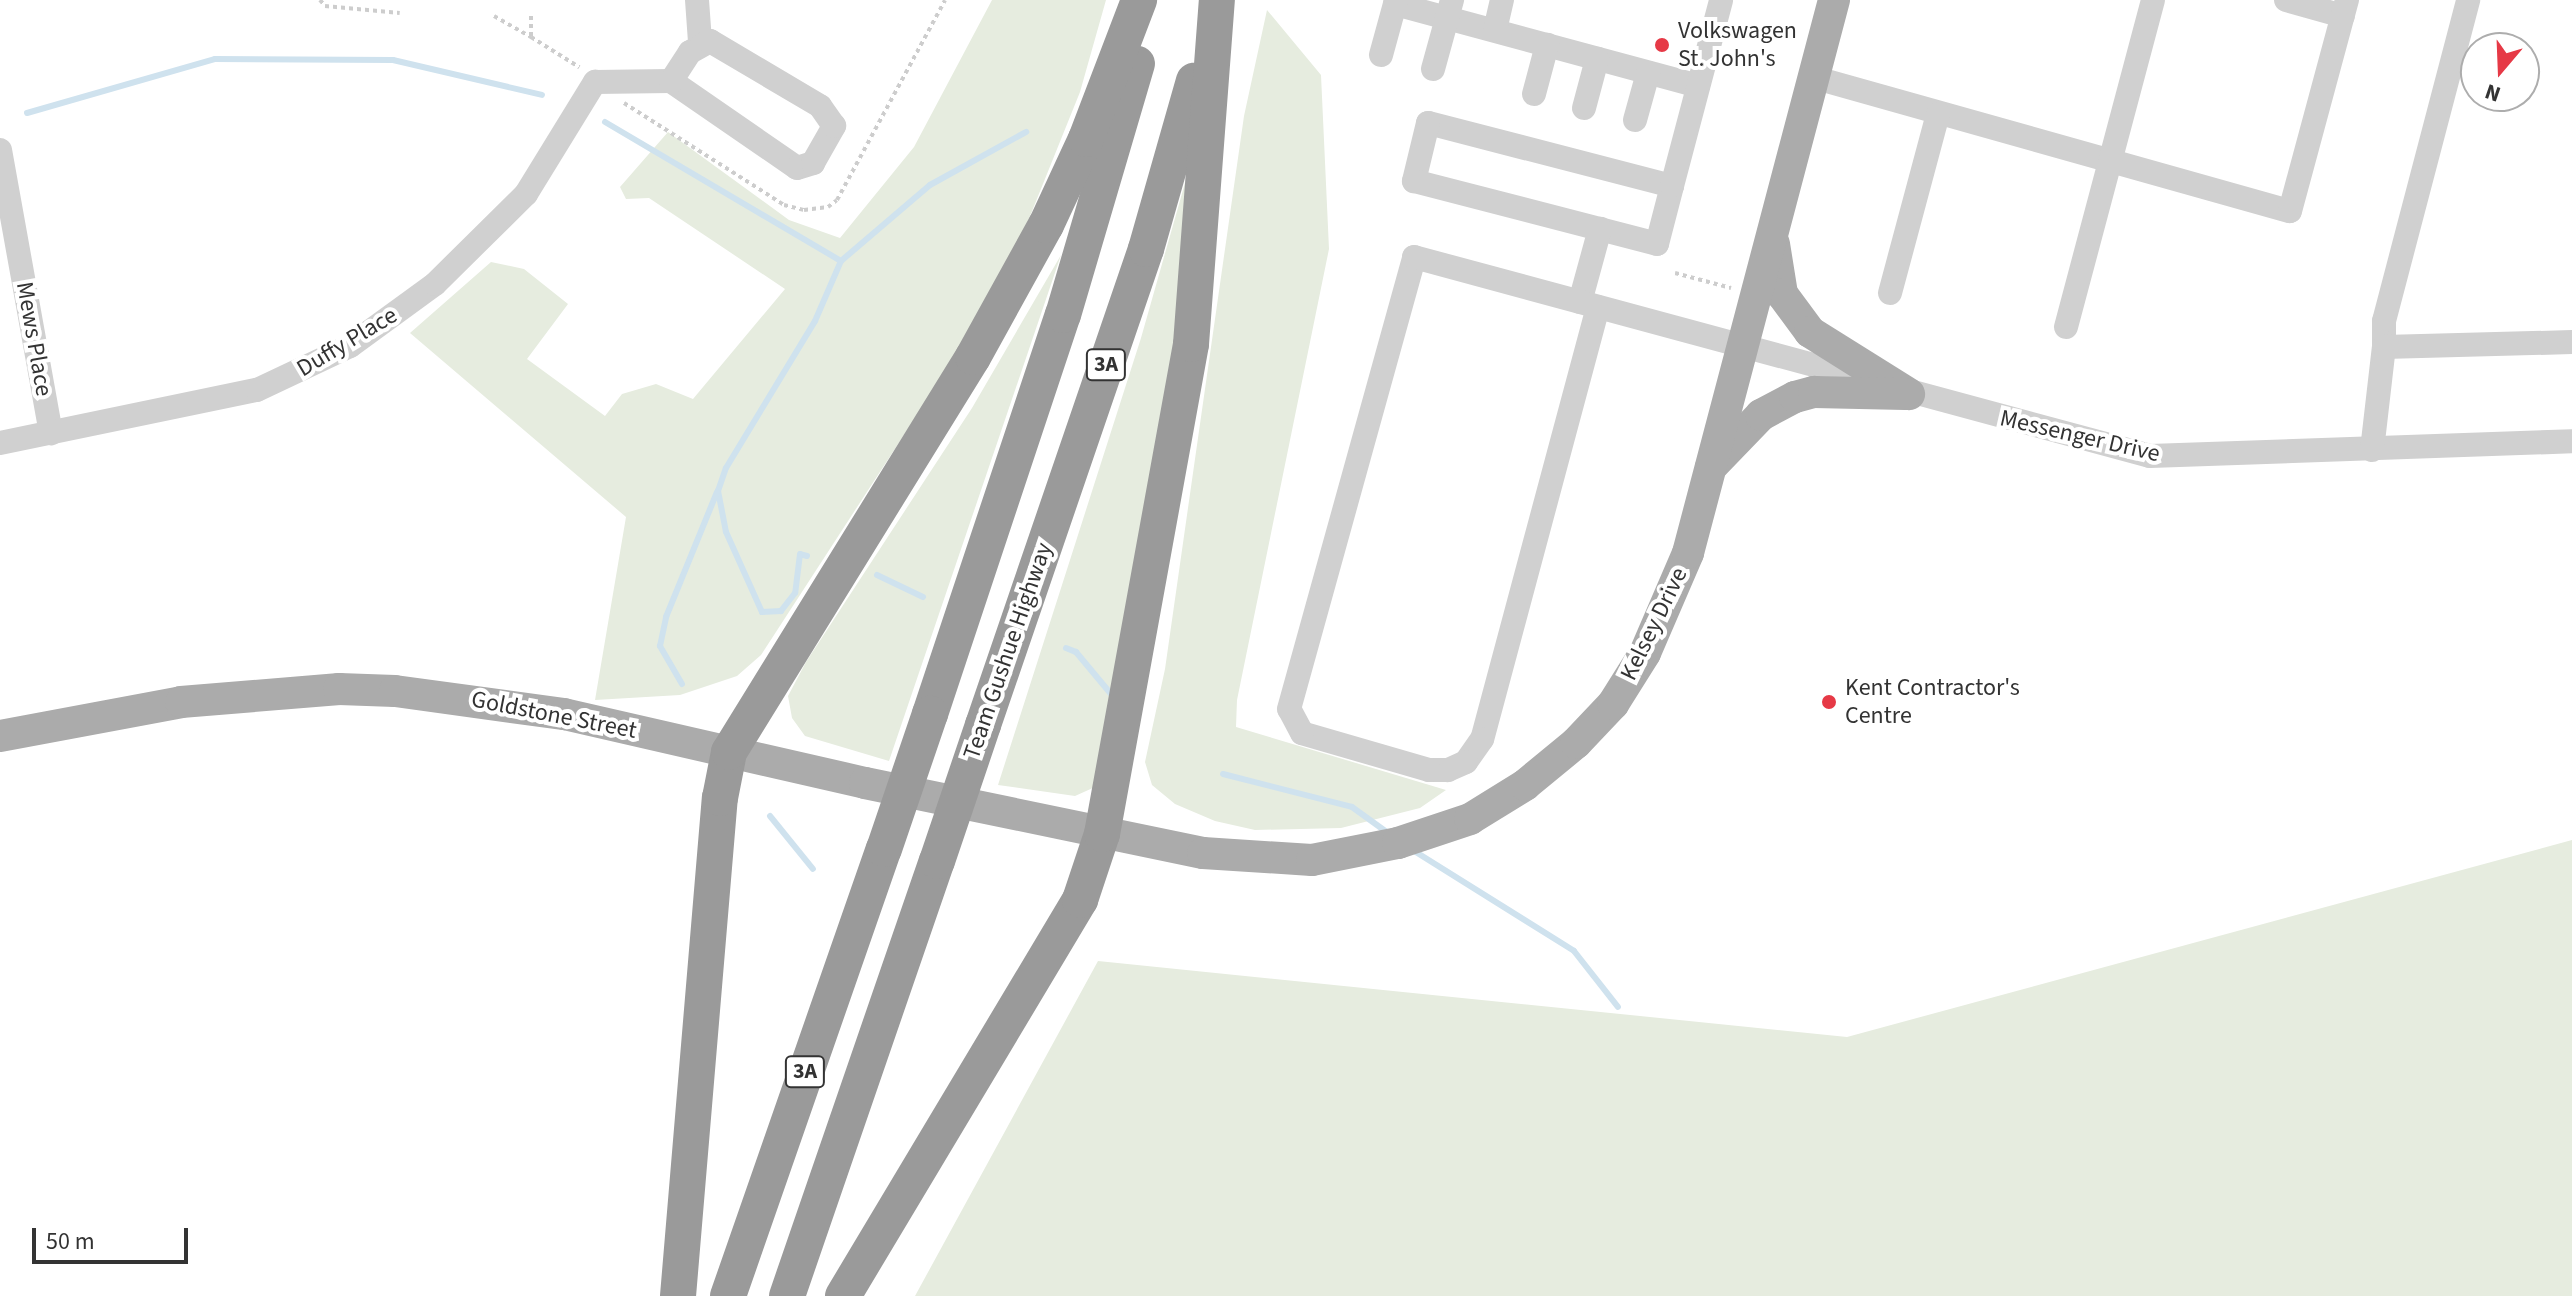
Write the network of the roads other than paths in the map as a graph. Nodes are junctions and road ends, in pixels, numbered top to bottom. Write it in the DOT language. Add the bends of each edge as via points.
graph roads {
  1 [pos="697,0"];
  2 [pos="1139,0"];
  3 [pos="1152,0"];
  4 [pos="1214,0"];
  5 [pos="1502,0"];
  6 [pos="1721,0"];
  7 [pos="1834,0"];
  8 [pos="2153,0"];
  9 [pos="2286,0"];
  10 [pos="2468,0"];
  11 [pos="1396,2"];
  12 [pos="2345,8"];
  13 [pos="1450,9"];
  14 [pos="1495,30"];
  15 [pos="700,42"];
  16 [pos="1547,45"];
  17 [pos="1381,55"];
  18 [pos="1597,59"];
  19 [pos="1433,69"];
  20 [pos="1648,73"];
  21 [pos="1816,78"];
  22 [pos="671,81"];
  23 [pos="1698,86"];
  24 [pos="1534,94"];
  25 [pos="1584,108"];
  26 [pos="1938,114"];
  27 [pos="1635,120"];
  28 [pos="0,150"];
  29 [pos="2110,161"];
  30 [pos="1672,186"];
  31 [pos="1600,229"];
  32 [pos="1772,229"];
  33 [pos="1890,293"];
  34 [pos="1589,305"];
  35 [pos="2066,327"];
  36 [pos="2572,342"];
  37 [pos="1740,347"];
  38 [pos="2384,347"];
  39 [pos="1909,394"];
  40 [pos="51,433"];
  41 [pos="2572,441"];
  42 [pos="0,443"];
  43 [pos="2372,450"];
  44 [pos="1709,470"];
  45 [pos="0,736"];
  46 [pos="729,752"];
  47 [pos="1102,834"];
  48 [pos="678,1296"];
  49 [pos="728,1296"];
  50 [pos="787,1296"];
  51 [pos="843,1296"];
  1 -- 15 [label="street"];
  2 -- 46 [label="highway" via="1086,139 1046,225 973,357"];
  3 -- 49 [label="highway, 3A, bridge" via="1063,315"];
  4 -- 47 [label="highway" via="1191,344"];
  4 -- 50 [label="highway, Team Gushue Highway / 3A, bridge" via="1146,249"];
  5 -- 14 [label="street"];
  6 -- 23 [label="street"];
  7 -- 21 [label="main road, Kelsey Drive"];
  8 -- 29 [label="street"];
  9 -- 12 [label="street"];
  10 -- 38 [label="street" via="2384,321"];
  11 -- 13 [label="street"];
  11 -- 17 [label="street"];
  12 -- 29 [label="street" via="2290,211"];
  13 -- 14 [label="street"];
  13 -- 19 [label="street"];
  14 -- 16 [label="street"];
  15 -- 22 [label="street"];
  15 -- 22 [label="street" via="710,41 831,117 834,126 813,163 806,168 787,163"];
  16 -- 18 [label="street"];
  16 -- 24 [label="street"];
  18 -- 20 [label="street"];
  18 -- 25 [label="street"];
  20 -- 23 [label="street"];
  20 -- 27 [label="street"];
  21 -- 26 [label="street"];
  21 -- 32 [label="main road, Kelsey Drive"];
  22 -- 40 [label="street, Duffy Place" via="587,75 526,194 435,284 350,346 257,390"];
  23 -- 30 [label="street"];
  26 -- 29 [label="street"];
  26 -- 33 [label="street"];
  28 -- 40 [label="street, Mews Place"];
  29 -- 35 [label="street"];
  30 -- 31 [label="street" via="1657,244"];
  30 -- 31 [label="street" via="1428,123 1414,181"];
  31 -- 34 [label="street"];
  32 -- 37 [label="main road, Kelsey Drive"];
  32 -- 39 [label="main road" via="1782,294 1795,315 1831,349"];
  34 -- 34 [label="street" via="1414,257 1289,709 1302,733 1429,770 1448,770 1466,762 1482,739"];
  34 -- 37 [label="street, Messenger Drive"];
  36 -- 38 [label="street"];
  37 -- 39 [label="street, Messenger Drive"];
  37 -- 44 [label="main road, Kelsey Drive"];
  38 -- 43 [label="street"];
  39 -- 43 [label="street, Messenger Drive" via="2150,456"];
  39 -- 44 [label="main road" via="1814,392 1795,397 1761,415"];
  40 -- 42 [label="street, Duffy Place"];
  41 -- 43 [label="street, Messenger Drive"];
  44 -- 47 [label="main road, Kelsey Drive" via="1688,553 1645,653 1613,704 1525,785 1470,819 1398,843 1312,860 1203,853"];
  45 -- 46 [label="main road, Goldstone Street" via="181,702 339,689 500,702"];
  46 -- 47 [label="main road, Goldstone Street"];
  46 -- 48 [label="highway" via="720,798"];
  47 -- 51 [label="highway" via="1080,900"];
}
